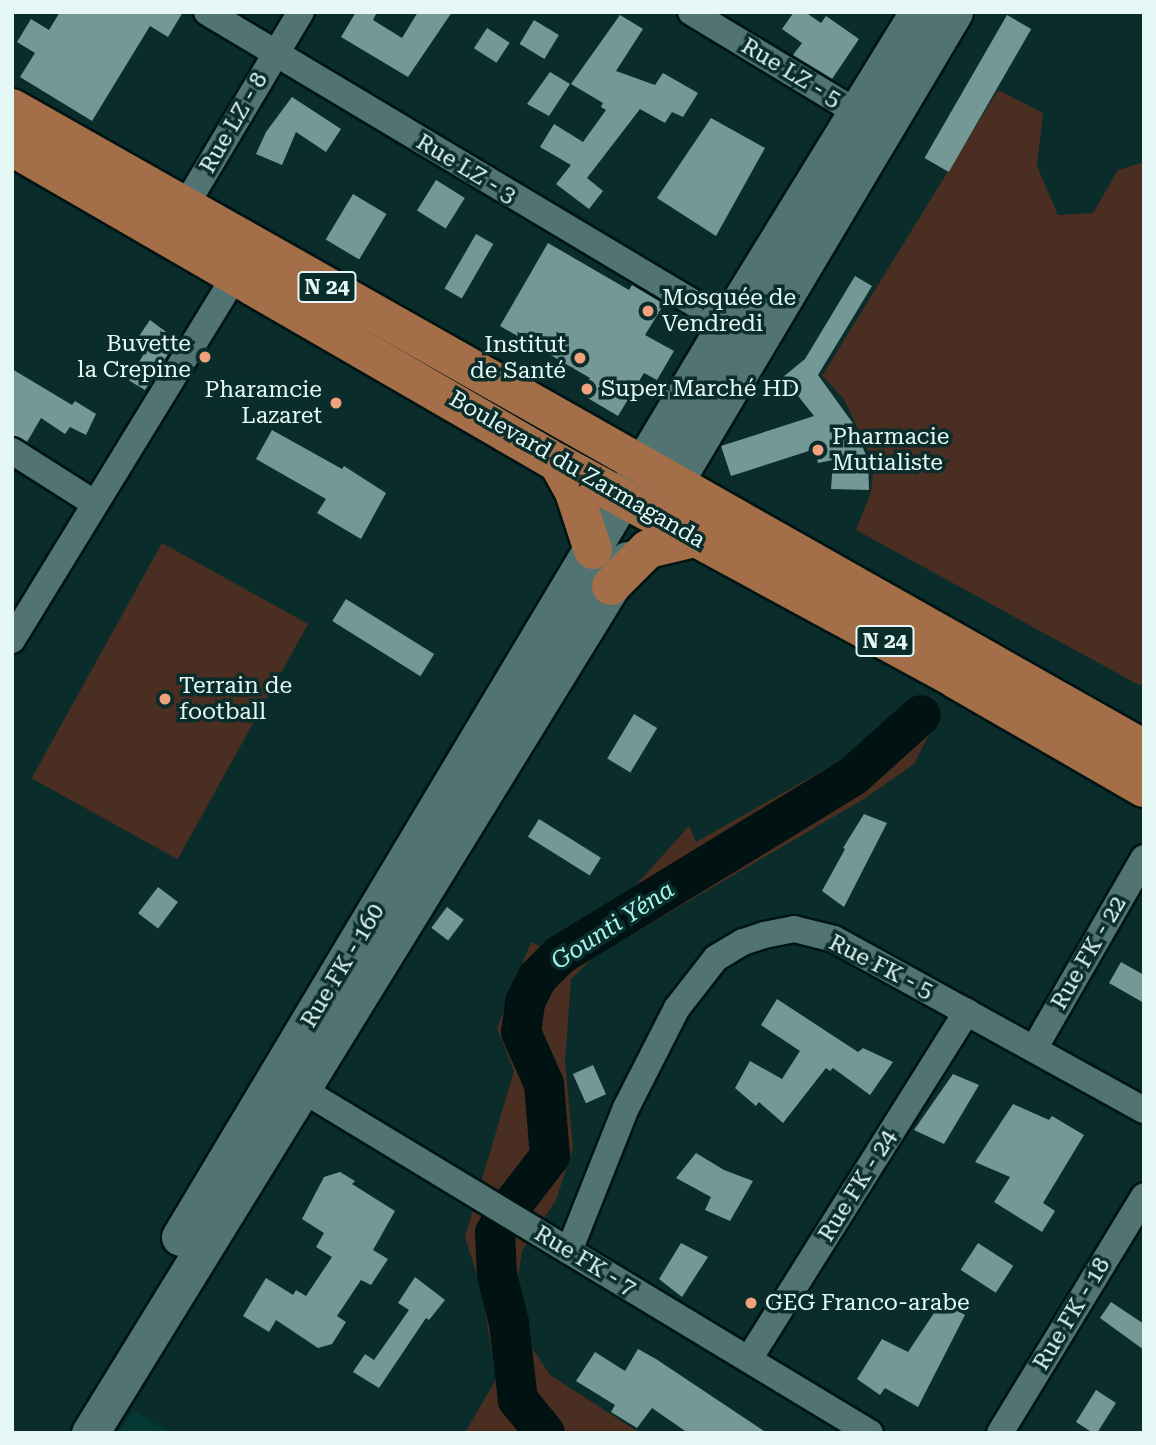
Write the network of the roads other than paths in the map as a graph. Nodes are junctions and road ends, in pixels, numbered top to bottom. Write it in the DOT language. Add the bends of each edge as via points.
graph roads {
  1 [pos="207,12"];
  2 [pos="301,12"];
  3 [pos="691,12"];
  4 [pos="918,12"];
  5 [pos="954,12"];
  6 [pos="273,55"];
  7 [pos="12,108"];
  8 [pos="856,112"];
  9 [pos="12,147"];
  10 [pos="177,220"];
  11 [pos="236,275"];
  12 [pos="727,323"];
  13 [pos="12,451"];
  14 [pos="558,463"];
  15 [pos="658,473"];
  16 [pos="94,503"];
  17 [pos="639,507"];
  18 [pos="695,538"];
  19 [pos="593,550"];
  20 [pos="611,586"];
  21 [pos="12,640"];
  22 [pos="1144,749"];
  23 [pos="1144,788"];
  24 [pos="1144,858"];
  25 [pos="967,1012"];
  26 [pos="1034,1049"];
  27 [pos="289,1081"];
  28 [pos="1144,1110"];
  29 [pos="1144,1196"];
  30 [pos="569,1251"];
  31 [pos="749,1359"];
  32 [pos="107,1382"];
  33 [pos="62,1433"];
  34 [pos="90,1433"];
  35 [pos="870,1433"];
  36 [pos="1000,1433"];
  1 -- 6 [label="street, Rue LZ - 3"];
  2 -- 6 [label="street, Rue LZ - 8"];
  3 -- 8 [label="street, Rue LZ - 5"];
  4 -- 8 [label="main road"];
  5 -- 15 [label="main road"];
  6 -- 10 [label="street, Rue LZ - 8"];
  6 -- 12 [label="street, Rue LZ - 3"];
  7 -- 10 [label="main road, Boulevard du Zarmaganda / N 24"];
  8 -- 12 [label="main road"];
  9 -- 10 [label="main road, Boulevard du Zarmaganda / N 24"];
  10 -- 11 [label="main road, Boulevard du Zarmaganda / N 24"];
  10 -- 15 [label="main road, Boulevard du Zarmaganda / N 24"];
  11 -- 14 [label="main road, Boulevard du Zarmaganda / N 24"];
  11 -- 16 [label="street"];
  12 -- 15 [label="main road"];
  13 -- 16 [label="street"];
  14 -- 17 [label="main road, Boulevard du Zarmaganda / N 24"];
  14 -- 19 [label="main road" via="574,492"];
  15 -- 17 [label="main road"];
  15 -- 22 [label="main road, Boulevard du Zarmaganda / N 24"];
  16 -- 21 [label="street"];
  17 -- 18 [label="main road, Boulevard du Zarmaganda / N 24"];
  17 -- 19 [label="main road, Rue FK - 160"];
  17 -- 20 [label="main road, Rue FK - 160"];
  18 -- 20 [label="main road" via="648,549"];
  18 -- 23 [label="main road, Boulevard du Zarmaganda / N 24"];
  19 -- 27 [label="main road, Rue FK - 160"];
  20 -- 27 [label="main road, Rue FK - 160"];
  24 -- 26 [label="street, Rue FK - 22"];
  25 -- 26 [label="street, Rue FK - 5"];
  25 -- 30 [label="street, Rue FK - 5" via="834,939 794,929 734,947 716,958 677,1008 626,1108"];
  25 -- 31 [label="street, Rue FK - 24"];
  26 -- 28 [label="street, Rue FK - 5"];
  27 -- 30 [label="street, Rue FK - 7"];
  27 -- 32 [label="main road, Rue FK - 160"];
  29 -- 36 [label="street, Rue FK - 18"];
  30 -- 31 [label="street, Rue FK - 7"];
  31 -- 35 [label="street, Rue FK - 7"];
  32 -- 33 [label="main road, Rue FK - 160"];
  32 -- 34 [label="main road, Rue FK - 160"];
}
